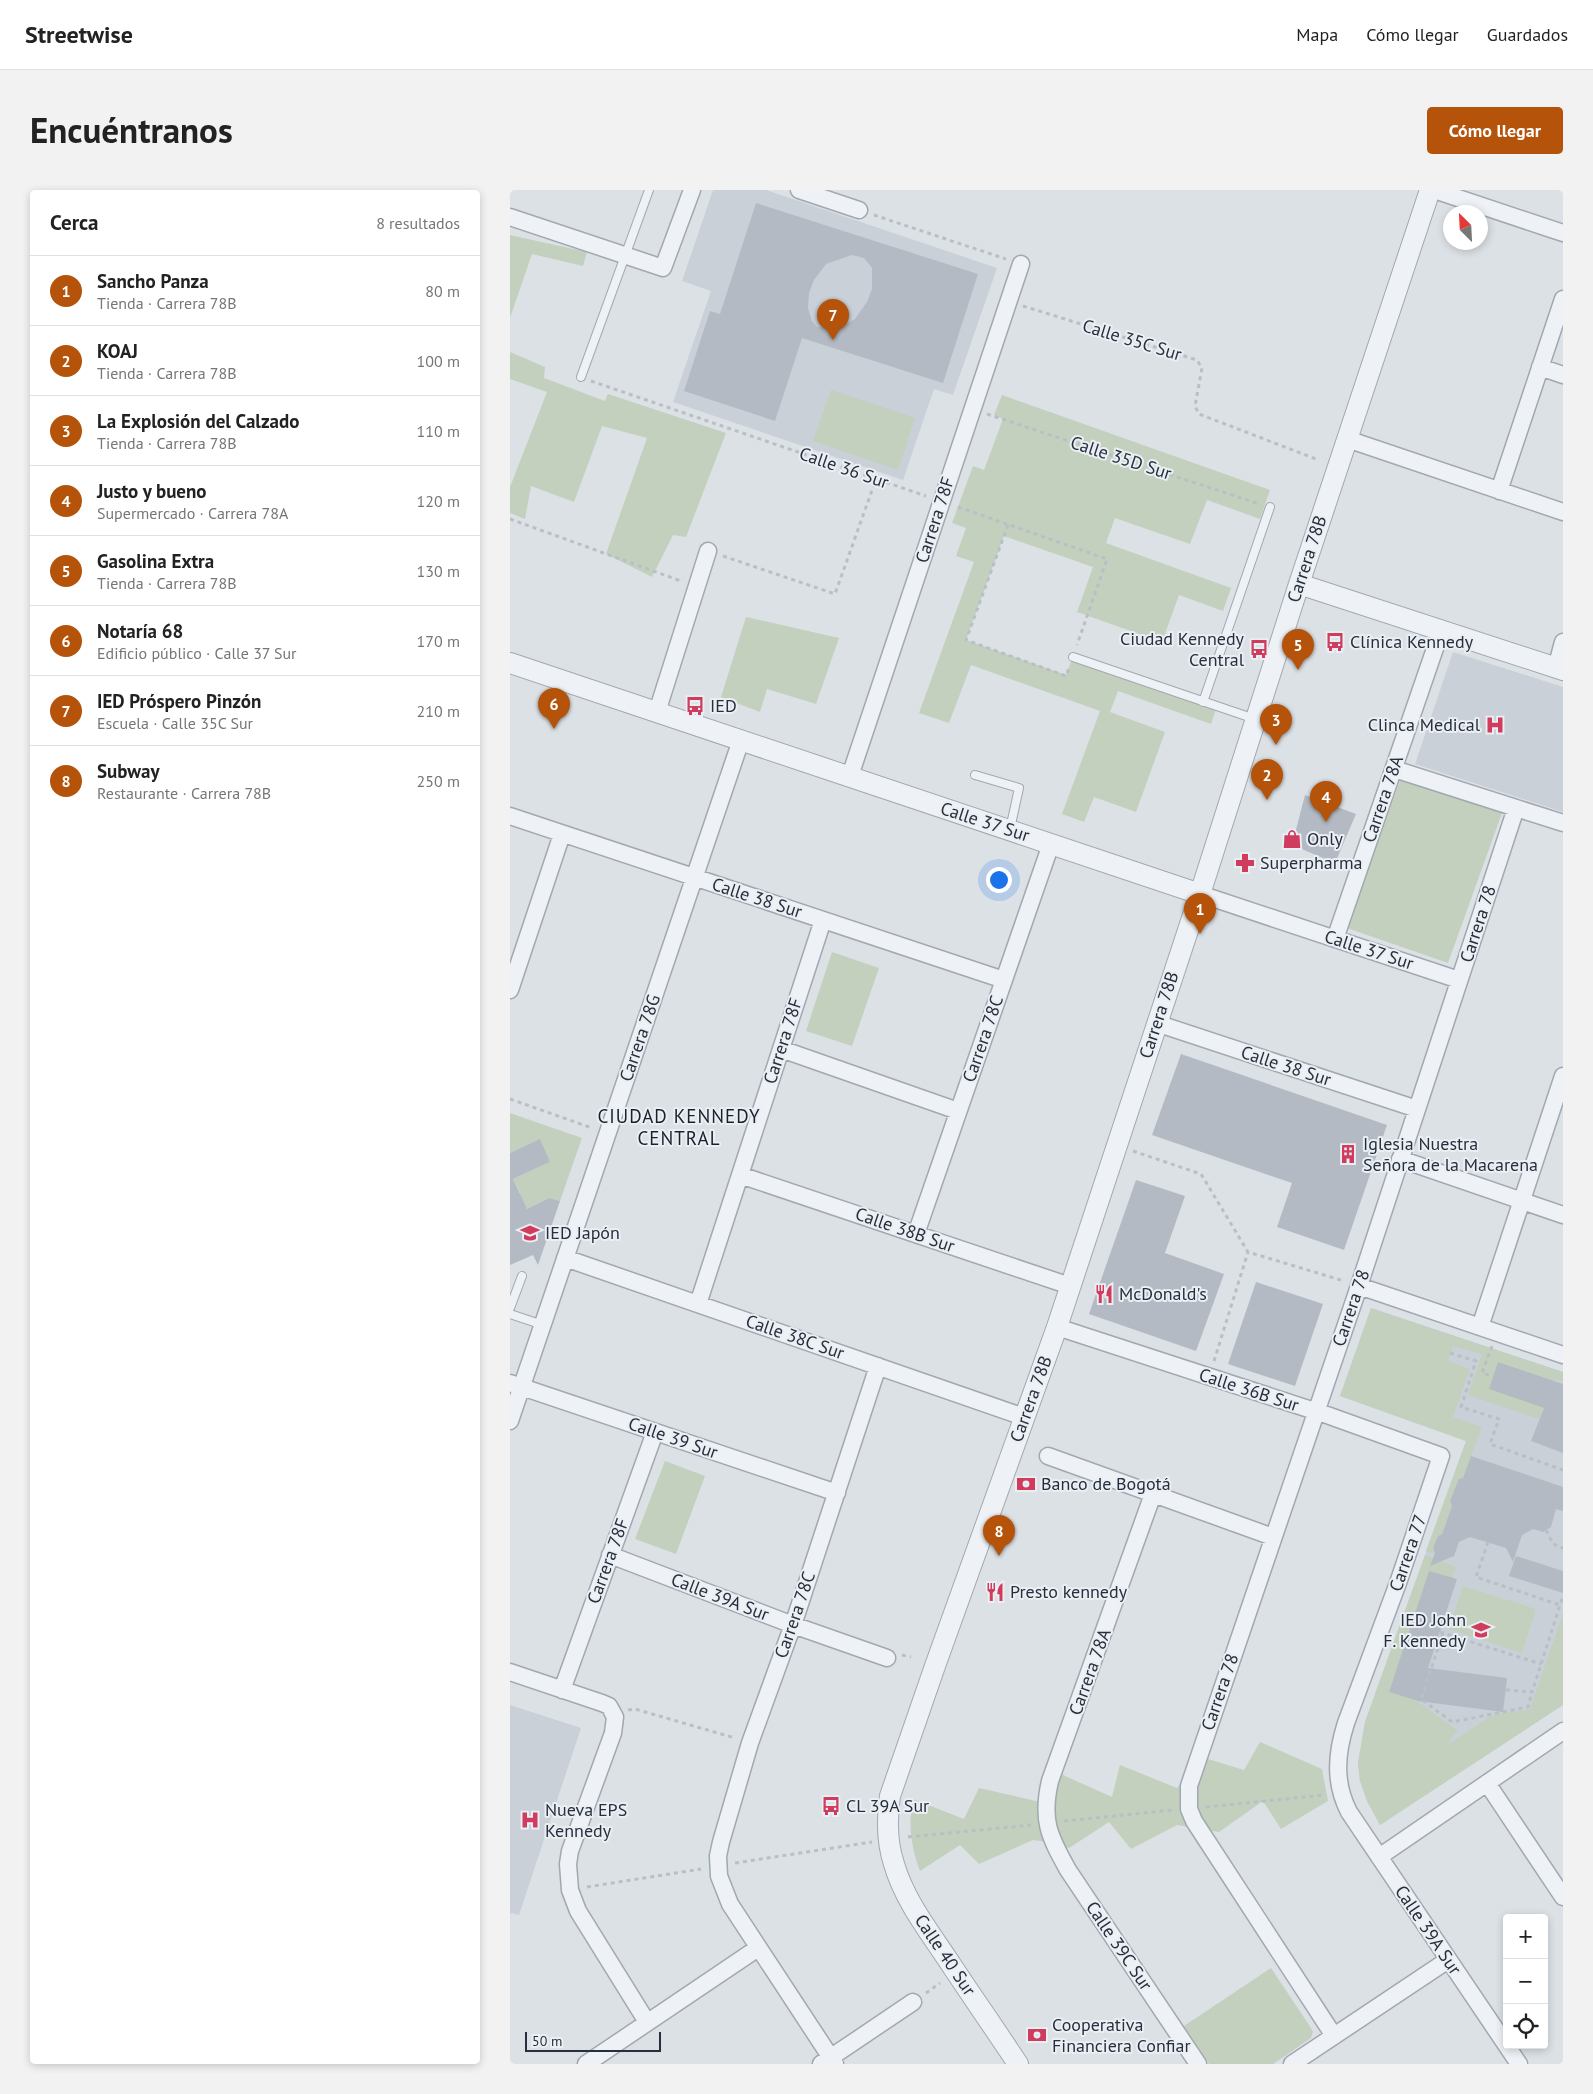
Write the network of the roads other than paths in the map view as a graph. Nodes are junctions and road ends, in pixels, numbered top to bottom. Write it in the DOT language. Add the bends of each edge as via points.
graph roads {
  1 [pos="649,190"];
  2 [pos="692,190"];
  3 [pos="799,190"];
  4 [pos="1432,190"];
  5 [pos="859,210"];
  6 [pos="510,217"];
  7 [pos="1563,233"];
  8 [pos="626,256"];
  9 [pos="1021,264"];
  10 [pos="1563,299"];
  11 [pos="1540,367"];
  12 [pos="1563,374"];
  13 [pos="581,377"];
  14 [pos="1347,440"];
  15 [pos="1499,491"];
  16 [pos="1270,508"];
  17 [pos="1563,512"];
  18 [pos="708,551"];
  19 [pos="1299,584"];
  20 [pos="1441,630"];
  21 [pos="1563,642"];
  22 [pos="1073,657"];
  23 [pos="510,663"];
  24 [pos="1560,669"];
  25 [pos="1203,702"];
  26 [pos="657,712"];
  27 [pos="1255,719"];
  28 [pos="741,740"];
  29 [pos="1394,769"];
  30 [pos="974,775"];
  31 [pos="850,776"];
  32 [pos="1516,808"];
  33 [pos="510,816"];
  34 [pos="1563,823"];
  35 [pos="1010,830"];
  36 [pos="562,834"];
  37 [pos="1051,844"];
  38 [pos="695,878"];
  39 [pos="1200,894"];
  40 [pos="823,920"];
  41 [pos="1335,939"];
  42 [pos="515,960"];
  43 [pos="1004,980"];
  44 [pos="1459,980"];
  45 [pos="510,990"];
  46 [pos="1156,1023"];
  47 [pos="781,1049"];
  48 [pos="1563,1076"];
  49 [pos="1417,1109"];
  50 [pos="958,1111"];
  51 [pos="1400,1160"];
  52 [pos="740,1175"];
  53 [pos="1522,1201"];
  54 [pos="1563,1215"];
  55 [pos="916,1234"];
  56 [pos="565,1258"];
  57 [pos="522,1276"];
  58 [pos="1070,1286"];
  59 [pos="1359,1286"];
  60 [pos="698,1304"];
  61 [pos="510,1308"];
  62 [pos="510,1314"];
  63 [pos="543,1325"];
  64 [pos="1057,1327"];
  65 [pos="1480,1327"];
  66 [pos="1563,1355"];
  67 [pos="878,1366"];
  68 [pos="516,1385"];
  69 [pos="1316,1412"];
  70 [pos="1024,1417"];
  71 [pos="510,1421"];
  72 [pos="655,1432"];
  73 [pos="1048,1456"];
  74 [pos="1441,1456"];
  75 [pos="837,1493"];
  76 [pos="1153,1494"];
  77 [pos="1273,1536"];
  78 [pos="610,1555"];
  79 [pos="793,1625"];
  80 [pos="888,1658"];
  81 [pos="510,1672"];
  82 [pos="562,1690"];
  83 [pos="1563,1731"];
  84 [pos="1487,1783"];
  85 [pos="1340,1793"];
  86 [pos="1047,1823"];
  87 [pos="889,1839"];
  88 [pos="1379,1857"];
  89 [pos="1561,1891"];
  90 [pos="758,1948"];
  91 [pos="1448,1960"];
  92 [pos="913,2002"];
  93 [pos="647,2022"];
  94 [pos="1334,2036"];
  95 [pos="829,2062"];
  96 [pos="586,2064"];
  97 [pos="1018,2064"];
  98 [pos="1198,2064"];
  99 [pos="1292,2064"];
  100 [pos="1519,2064"];
  1 -- 8 [label="lane"];
  2 -- 8 [label="street" via="663,268"];
  3 -- 5 [label="street"];
  4 -- 7 [label="street"];
  4 -- 14 [label="street, Carrera 78B"];
  6 -- 8 [label="street"];
  8 -- 13 [label="lane"];
  9 -- 31 [label="street, Carrera 78F"];
  10 -- 11 [label="street"];
  11 -- 12 [label="street"];
  11 -- 15 [label="street"];
  14 -- 15 [label="street"];
  14 -- 19 [label="street, Carrera 78B"];
  15 -- 17 [label="street"];
  16 -- 25 [label="lane"];
  18 -- 26 [label="street"];
  19 -- 20 [label="street"];
  19 -- 27 [label="street, Carrera 78B"];
  20 -- 24 [label="street"];
  20 -- 29 [label="street, Carrera 78A"];
  21 -- 24 [label="street"];
  22 -- 25 [label="lane"];
  23 -- 26 [label="street, Calle 37 Sur"];
  25 -- 27 [label="lane"];
  26 -- 28 [label="street, Calle 37 Sur"];
  27 -- 39 [label="street, Carrera 78B"];
  28 -- 31 [label="street, Calle 37 Sur"];
  28 -- 38 [label="street, Carrera 78G"];
  29 -- 32 [label="street"];
  29 -- 41 [label="street, Carrera 78A"];
  30 -- 35 [label="lane" via="1019,788"];
  31 -- 35 [label="street, Calle 37 Sur"];
  32 -- 34 [label="street"];
  32 -- 44 [label="street, Carrera 78"];
  33 -- 36 [label="street, Calle 38 Sur"];
  35 -- 37 [label="street, Calle 37 Sur"];
  36 -- 38 [label="street, Calle 38 Sur"];
  36 -- 42 [label="street"];
  37 -- 39 [label="street, Calle 37 Sur"];
  37 -- 43 [label="street, Carrera 78C"];
  38 -- 40 [label="street, Calle 38 Sur"];
  38 -- 56 [label="street, Carrera 78G"];
  39 -- 41 [label="street, Calle 37 Sur"];
  39 -- 46 [label="street, Carrera 78B"];
  40 -- 43 [label="street, Calle 38 Sur"];
  40 -- 47 [label="street, Carrera 78F"];
  41 -- 44 [label="street, Calle 37 Sur"];
  42 -- 45 [label="street"];
  43 -- 50 [label="street, Carrera 78C"];
  44 -- 49 [label="street, Carrera 78"];
  46 -- 49 [label="street, Calle 38 Sur"];
  46 -- 58 [label="street, Carrera 78B"];
  47 -- 50 [label="street"];
  47 -- 52 [label="street, Carrera 78F"];
  48 -- 53 [label="street"];
  49 -- 51 [label="street, Carrera 78"];
  50 -- 55 [label="street, Carrera 78C"];
  51 -- 53 [label="street"];
  51 -- 59 [label="street, Carrera 78"];
  52 -- 55 [label="street, Calle 38B Sur"];
  52 -- 60 [label="street, Carrera 78F"];
  53 -- 54 [label="street"];
  53 -- 65 [label="street"];
  55 -- 58 [label="street, Calle 38B Sur"];
  56 -- 60 [label="street, Calle 38C Sur"];
  56 -- 63 [label="street, Carrera 78G"];
  57 -- 61 [label="lane"];
  58 -- 64 [label="street, Carrera 78B"];
  59 -- 65 [label="street"];
  59 -- 69 [label="street, Carrera 78"];
  60 -- 67 [label="street, Calle 38C Sur"];
  62 -- 63 [label="lane"];
  63 -- 68 [label="street, Carrera 78G"];
  64 -- 69 [label="street, Calle 36B Sur"];
  64 -- 70 [label="street, Carrera 78B"];
  65 -- 66 [label="street"];
  67 -- 70 [label="street, Calle 38C Sur"];
  67 -- 75 [label="street, Carrera 78C"];
  68 -- 71 [label="street, Carrera 78G"];
  68 -- 72 [label="street, Calle 39 Sur"];
  69 -- 74 [label="street, Calle 36B Sur"];
  69 -- 77 [label="street, Carrera 78"];
  70 -- 87 [label="street, Carrera 78B" via="894,1780 888,1810"];
  72 -- 75 [label="street, Calle 39 Sur"];
  72 -- 78 [label="street, Carrera 78F"];
  73 -- 76 [label="street"];
  74 -- 85 [label="street, Carrera 77" via="1346,1723 1338,1761"];
  75 -- 79 [label="street, Carrera 78C"];
  76 -- 77 [label="street"];
  76 -- 86 [label="street, Carrera 78A" via="1050,1781 1045,1803"];
  77 -- 94 [label="street, Carrera 78" via="1193,1769 1189,1808 1201,1832"];
  78 -- 79 [label="street, Calle 39A Sur"];
  78 -- 82 [label="street, Carrera 78F"];
  79 -- 80 [label="street, Calle 39A Sur"];
  79 -- 90 [label="street, Carrera 78C" via="750,1743 718,1866 722,1887 730,1904"];
  81 -- 82 [label="street"];
  82 -- 93 [label="street" via="609,1706 615,1717 570,1851 568,1878 572,1899"];
  83 -- 84 [label="street"];
  84 -- 88 [label="street"];
  84 -- 89 [label="street"];
  85 -- 88 [label="street, Calle 39A Sur"];
  86 -- 98 [label="street, Calle 39C Sur" via="1053,1843 1068,1870"];
  87 -- 97 [label="street, Calle 40 Sur" via="893,1863 913,1906"];
  88 -- 91 [label="street, Calle 39A Sur"];
  90 -- 93 [label="street"];
  90 -- 95 [label="street"];
  91 -- 94 [label="street"];
  91 -- 100 [label="street, Calle 39A Sur"];
  92 -- 95 [label="street"];
  93 -- 96 [label="street"];
  94 -- 99 [label="street"];
}
